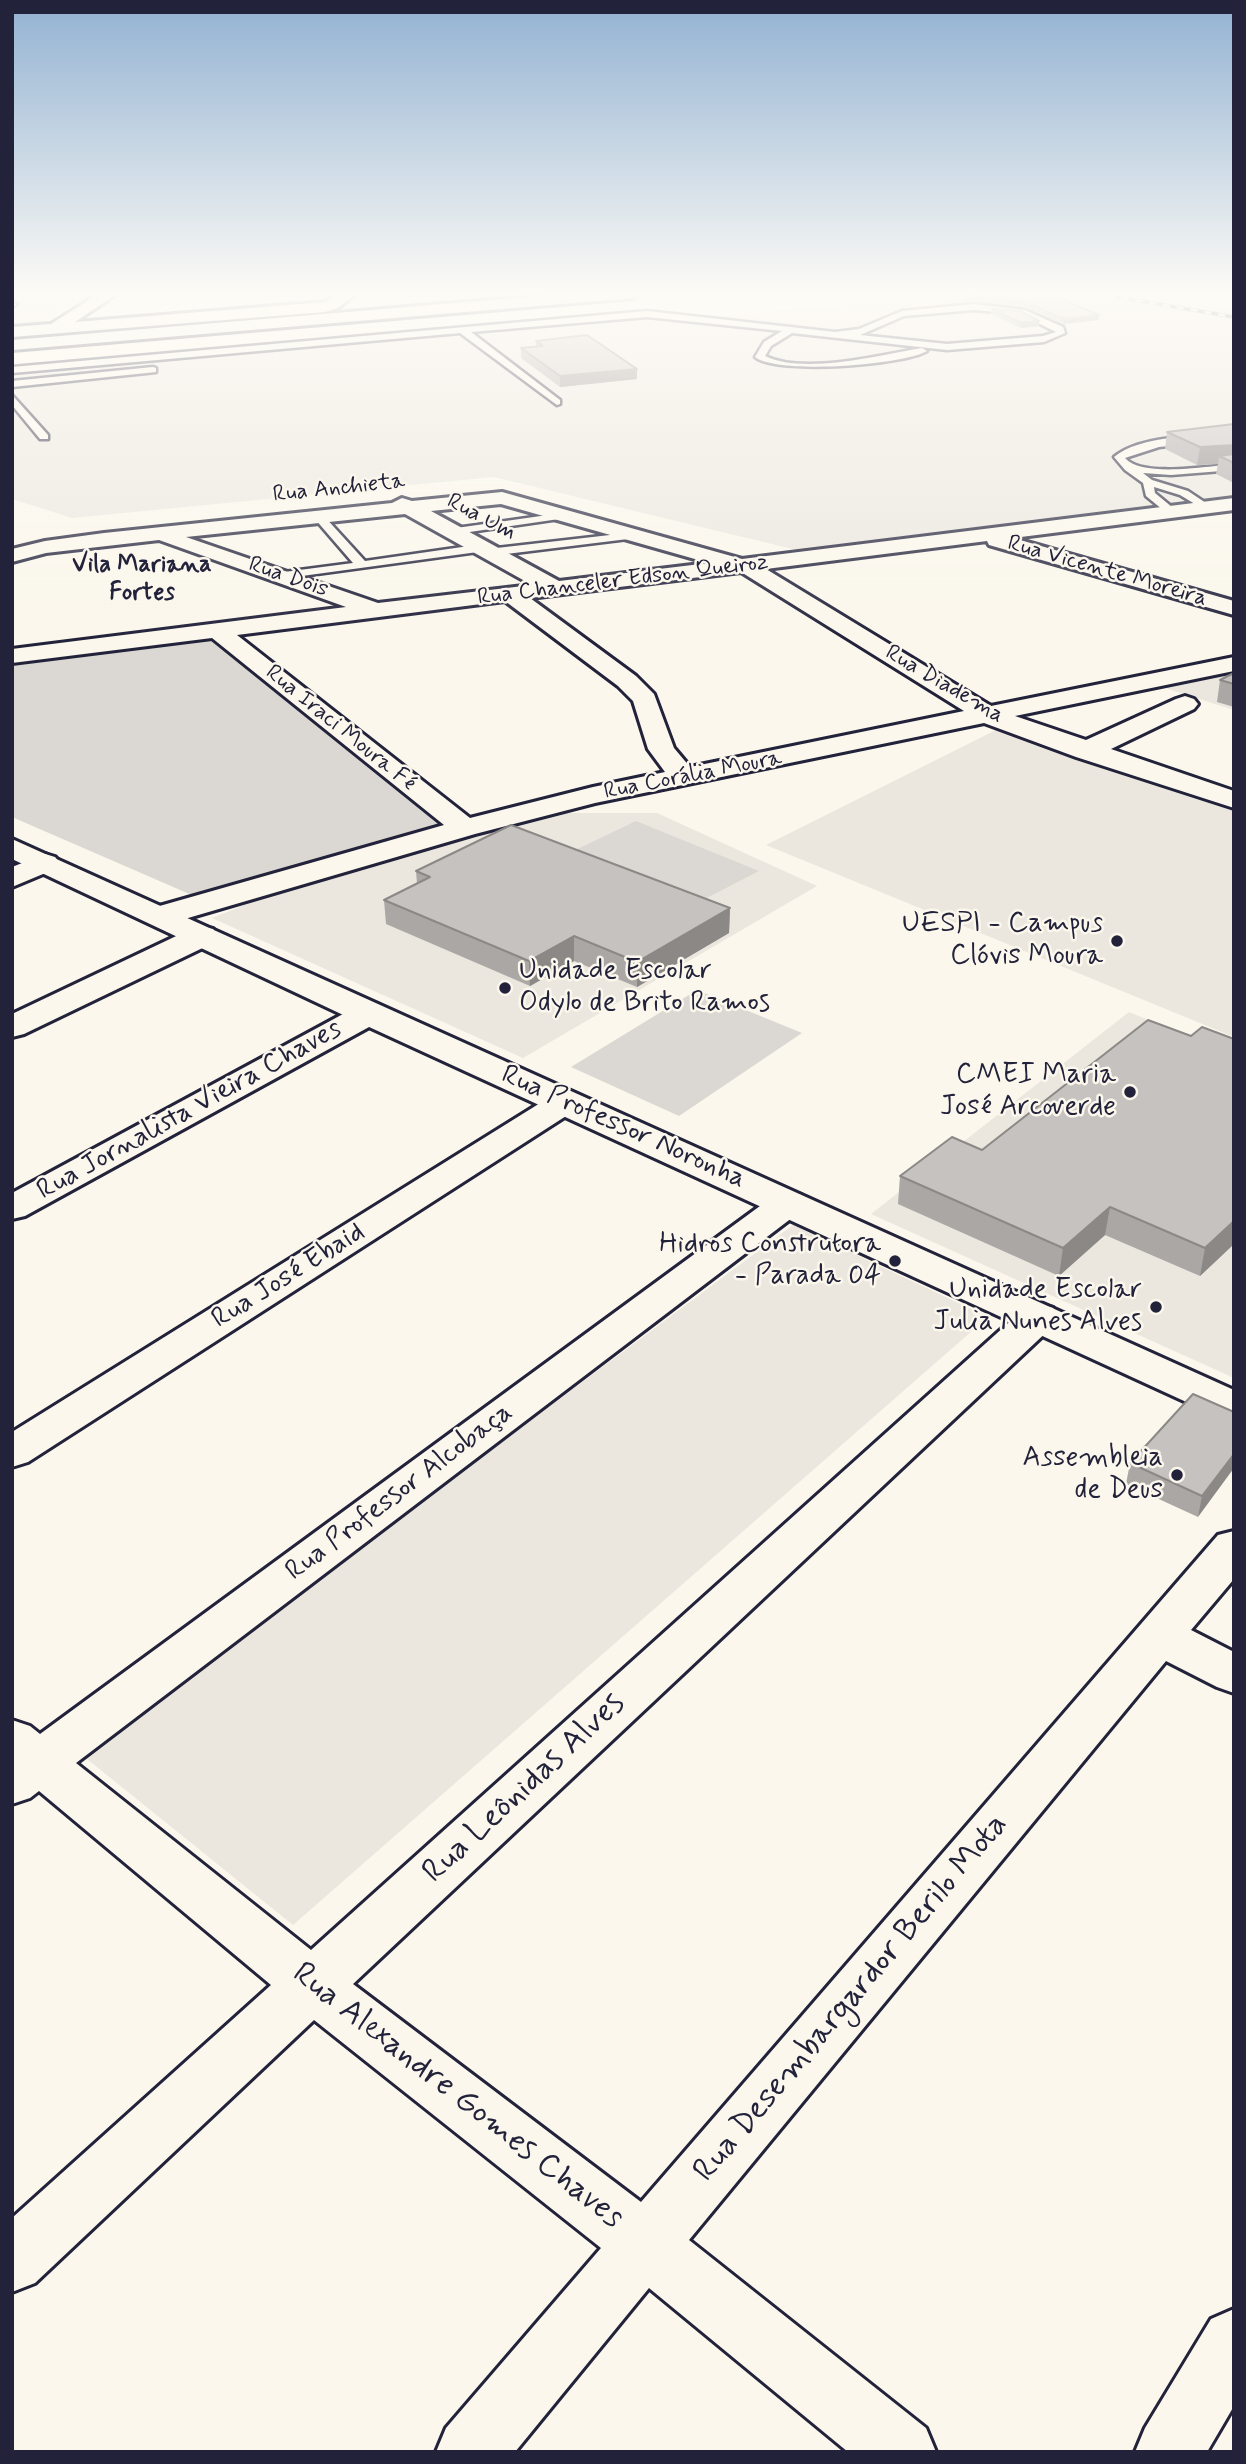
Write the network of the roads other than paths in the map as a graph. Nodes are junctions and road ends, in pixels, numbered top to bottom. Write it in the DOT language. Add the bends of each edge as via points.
graph roads {
  1 [pos="20,408"];
  2 [pos="1234,436"];
  3 [pos="44,437"];
  4 [pos="1128,467"];
  5 [pos="1234,467"];
  6 [pos="1148,482"];
  7 [pos="383,493"];
  8 [pos="1234,504"];
  9 [pos="408,508"];
  10 [pos="1205,508"];
  11 [pos="1172,512"];
  12 [pos="562,516"];
  13 [pos="319,517"];
  14 [pos="449,532"];
  15 [pos="156,533"];
  16 [pos="636,535"];
  17 [pos="981,536"];
  18 [pos="486,550"];
  19 [pos="12,556"];
  20 [pos="361,564"];
  21 [pos="748,567"];
  22 [pos="284,576"];
  23 [pos="557,589"];
  24 [pos="510,594"];
  25 [pos="1234,608"];
  26 [pos="379,611"];
  27 [pos="216,630"];
  28 [pos="12,656"];
  29 [pos="1234,664"];
  30 [pos="1185,704"];
  31 [pos="989,716"];
  32 [pos="1085,751"];
  33 [pos="684,778"];
  34 [pos="1234,800"];
  35 [pos="465,828"];
  36 [pos="12,848"];
  37 [pos="45,863"];
  38 [pos="12,877"];
  39 [pos="160,916"];
  40 [pos="202,936"];
  41 [pos="368,1014"];
  42 [pos="12,1027"];
  43 [pos="565,1102"];
  44 [pos="788,1203"];
  45 [pos="12,1208"];
  46 [pos="1039,1317"];
  47 [pos="1219,1400"];
  48 [pos="12,1452"];
  49 [pos="1234,1547"];
  50 [pos="1159,1635"];
  51 [pos="1234,1674"];
  52 [pos="22,1762"];
  53 [pos="312,1985"];
  54 [pos="645,2244"];
  55 [pos="12,2261"];
  56 [pos="1234,2342"];
  57 [pos="470,2452"];
  58 [pos="902,2452"];
  59 [pos="1169,2452"];
  1 -- 3 [label="lane"];
  2 -- 4 [label="lane" via="1127,453 1119,457"];
  4 -- 5 [label="lane" via="1160,472"];
  4 -- 6 [label="lane"];
  6 -- 10 [label="lane" via="1184,493"];
  6 -- 11 [label="lane" via="1150,494"];
  7 -- 9 [label="main road, Rua Um"];
  8 -- 10 [label="main road, Rua Chanceler Edson Queiroz"];
  9 -- 12 [label="main road, Rua Anchieta" via="502,498"];
  9 -- 13 [label="main road, Rua Anchieta"];
  9 -- 14 [label="main road, Rua Um"];
  10 -- 11 [label="main road, Rua Chanceler Edson Queiroz"];
  11 -- 17 [label="main road, Rua Chanceler Edson Queiroz"];
  12 -- 14 [label="lane"];
  12 -- 16 [label="main road, Rua Anchieta"];
  13 -- 15 [label="main road, Rua Anchieta"];
  13 -- 20 [label="lane"];
  14 -- 18 [label="main road, Rua Um"];
  15 -- 19 [label="main road, Rua Anchieta" via="70,543"];
  15 -- 22 [label="main road, Rua Dois"];
  16 -- 18 [label="lane"];
  16 -- 21 [label="main road, Rua Anchieta"];
  17 -- 21 [label="main road, Rua Chanceler Edson Queiroz"];
  17 -- 25 [label="main road, Rua Vicente Moreira"];
  18 -- 20 [label="lane"];
  18 -- 23 [label="main road, Rua Um"];
  20 -- 22 [label="lane"];
  21 -- 23 [label="main road, Rua Chanceler Edson Queiroz"];
  21 -- 31 [label="main road, Rua Diadema"];
  22 -- 26 [label="main road, Rua Dois"];
  23 -- 24 [label="main road, Rua Chanceler Edson Queiroz"];
  24 -- 26 [label="main road, Rua Chanceler Edson Queiroz"];
  24 -- 33 [label="main road" via="645,699 661,749"];
  26 -- 27 [label="main road, Rua Chanceler Edson Queiroz"];
  27 -- 28 [label="main road, Rua Chanceler Edson Queiroz"];
  27 -- 35 [label="main road, Rua Iraci Moura Fé"];
  29 -- 31 [label="main road, Rua Corália Moura"];
  30 -- 32 [label="main road"];
  31 -- 32 [label="main road, Rua Diadema"];
  31 -- 33 [label="main road, Rua Corália Moura"];
  32 -- 34 [label="main road, Rua Diadema"];
  33 -- 35 [label="main road, Rua Corália Moura" via="593,795"];
  35 -- 39 [label="main road, Rua Corália Moura"];
  36 -- 37 [label="main road, Rua Professor Noronha"];
  37 -- 38 [label="main road"];
  37 -- 39 [label="main road, Rua Professor Noronha"];
  39 -- 40 [label="main road, Rua Professor Noronha"];
  40 -- 41 [label="main road, Rua Professor Noronha"];
  40 -- 42 [label="main road"];
  41 -- 43 [label="main road, Rua Professor Noronha"];
  41 -- 45 [label="main road, Rua Jornalista Vieira Chaves"];
  43 -- 44 [label="main road, Rua Professor Noronha"];
  43 -- 48 [label="main road, Rua José Ebaid"];
  44 -- 46 [label="main road, Rua Professor Noronha"];
  44 -- 52 [label="main road, Rua Professor Alcobaça"];
  46 -- 47 [label="main road, Rua Professor Noronha"];
  46 -- 53 [label="main road, Rua Leônidas Alves"];
  49 -- 50 [label="main road, Rua Desembargardor Berilo Mota"];
  50 -- 51 [label="main road"];
  50 -- 54 [label="main road, Rua Desembargardor Berilo Mota"];
  52 -- 53 [label="main road, Rua Alexandre Gomes Chaves"];
  53 -- 54 [label="main road, Rua Alexandre Gomes Chaves"];
  53 -- 55 [label="main road, Rua Leônidas Alves"];
  54 -- 57 [label="main road, Rua Desembargardor Berilo Mota"];
  54 -- 58 [label="main road, Rua Alexandre Gomes Chaves"];
  56 -- 59 [label="main road"];
}
